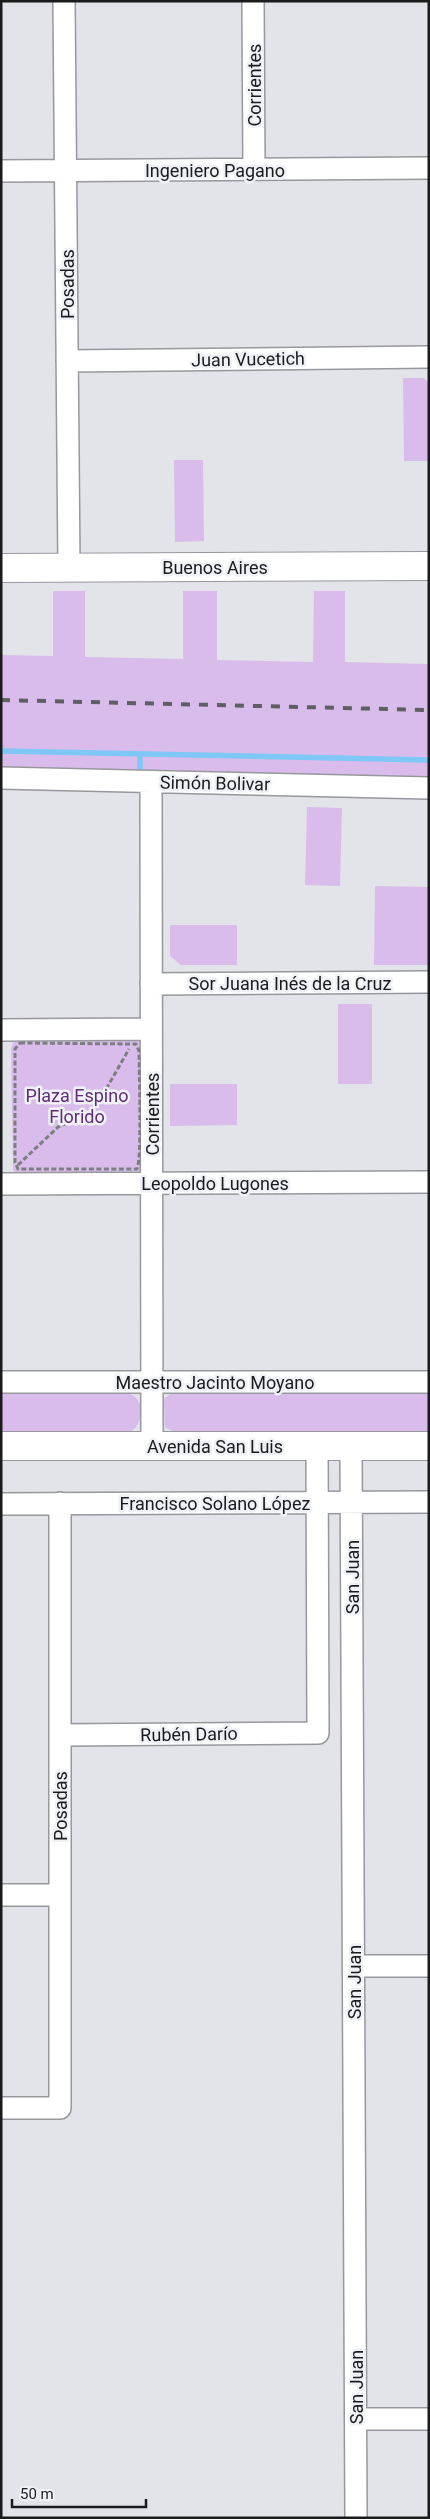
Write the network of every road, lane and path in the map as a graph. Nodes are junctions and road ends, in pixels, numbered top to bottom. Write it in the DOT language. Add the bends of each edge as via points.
graph roads {
  1 [pos="64,1"];
  2 [pos="253,1"];
  3 [pos="429,168"];
  4 [pos="66,170"];
  5 [pos="254,170"];
  6 [pos="1,171"];
  7 [pos="429,358"];
  8 [pos="67,361"];
  9 [pos="429,566"];
  10 [pos="1,568"];
  11 [pos="69,568"];
  12 [pos="1,778"];
  13 [pos="151,782"];
  14 [pos="429,788"];
  15 [pos="429,982"];
  16 [pos="152,984"];
  17 [pos="152,1029"];
  18 [pos="1,1030"];
  19 [pos="132,1043"];
  20 [pos="16,1167"];
  21 [pos="429,1182"];
  22 [pos="152,1183"];
  23 [pos="1,1184"];
  24 [pos="1,1382"];
  25 [pos="152,1382"];
  26 [pos="429,1382"];
  27 [pos="1,1446"];
  28 [pos="152,1446"];
  29 [pos="317,1446"];
  30 [pos="351,1446"];
  31 [pos="429,1446"];
  32 [pos="317,1502"];
  33 [pos="352,1502"];
  34 [pos="429,1502"];
  35 [pos="60,1503"];
  36 [pos="1,1504"];
  37 [pos="318,1733"];
  38 [pos="60,1735"];
  39 [pos="1,1895"];
  40 [pos="60,1895"];
  41 [pos="354,1966"];
  42 [pos="429,1966"];
  43 [pos="1,2108"];
  44 [pos="356,2419"];
  45 [pos="429,2420"];
  46 [pos="356,2518"];
  1 -- 4 [label="street, Posadas"];
  2 -- 5 [label="street, Corrientes"];
  3 -- 5 [label="street, Ingeniero Pagano"];
  4 -- 5 [label="street, Ingeniero Pagano"];
  4 -- 6 [label="street, Ingeniero Pagano"];
  4 -- 8 [label="street, Posadas"];
  7 -- 8 [label="street, Juan Vucetich"];
  8 -- 11 [label="street, Posadas"];
  9 -- 11 [label="main road, Buenos Aires"];
  10 -- 11 [label="main road, Buenos Aires"];
  12 -- 13 [label="street, Simón Bolivar"];
  13 -- 14 [label="street, Simón Bolivar"];
  13 -- 16 [label="street, Corrientes"];
  15 -- 16 [label="street, Sor Juana Inés de la Cruz"];
  16 -- 17 [label="street, Corrientes"];
  17 -- 18 [label="street"];
  17 -- 22 [label="street, Corrientes"];
  19 -- 20 [label="path" via="92,1112 58,1127"];
  19 -- 20 [label="path" via="20,1043 16,1046"];
  19 -- 20 [label="path" via="139,1051 137,1169 21,1170"];
  21 -- 22 [label="street, Leopoldo Lugones"];
  22 -- 23 [label="street, Leopoldo Lugones"];
  22 -- 25 [label="street, Corrientes"];
  24 -- 25 [label="street, Maestro Jacinto Moyano"];
  25 -- 26 [label="street, Maestro Jacinto Moyano"];
  25 -- 28 [label="street, Corrientes"];
  27 -- 28 [label="main road, Avenida San Luis"];
  28 -- 29 [label="main road, Avenida San Luis"];
  29 -- 30 [label="main road, Avenida San Luis"];
  29 -- 32 [label="street, San Juan"];
  30 -- 31 [label="main road, Avenida San Luis"];
  30 -- 33 [label="street, San Juan"];
  32 -- 33 [label="street, Francisco Solano López"];
  32 -- 35 [label="street, Francisco Solano López"];
  32 -- 37 [label="street, San Juan"];
  33 -- 34 [label="street, Francisco Solano López"];
  33 -- 41 [label="street, San Juan"];
  35 -- 36 [label="street, Francisco Solano López"];
  35 -- 38 [label="street, Posadas"];
  37 -- 38 [label="street, Rubén Darío"];
  38 -- 40 [label="street, Posadas"];
  39 -- 40 [label="street"];
  40 -- 43 [label="street, Posadas" via="60,2108"];
  41 -- 42 [label="street"];
  41 -- 44 [label="street, San Juan"];
  44 -- 45 [label="street"];
  44 -- 46 [label="street, San Juan"];
}
